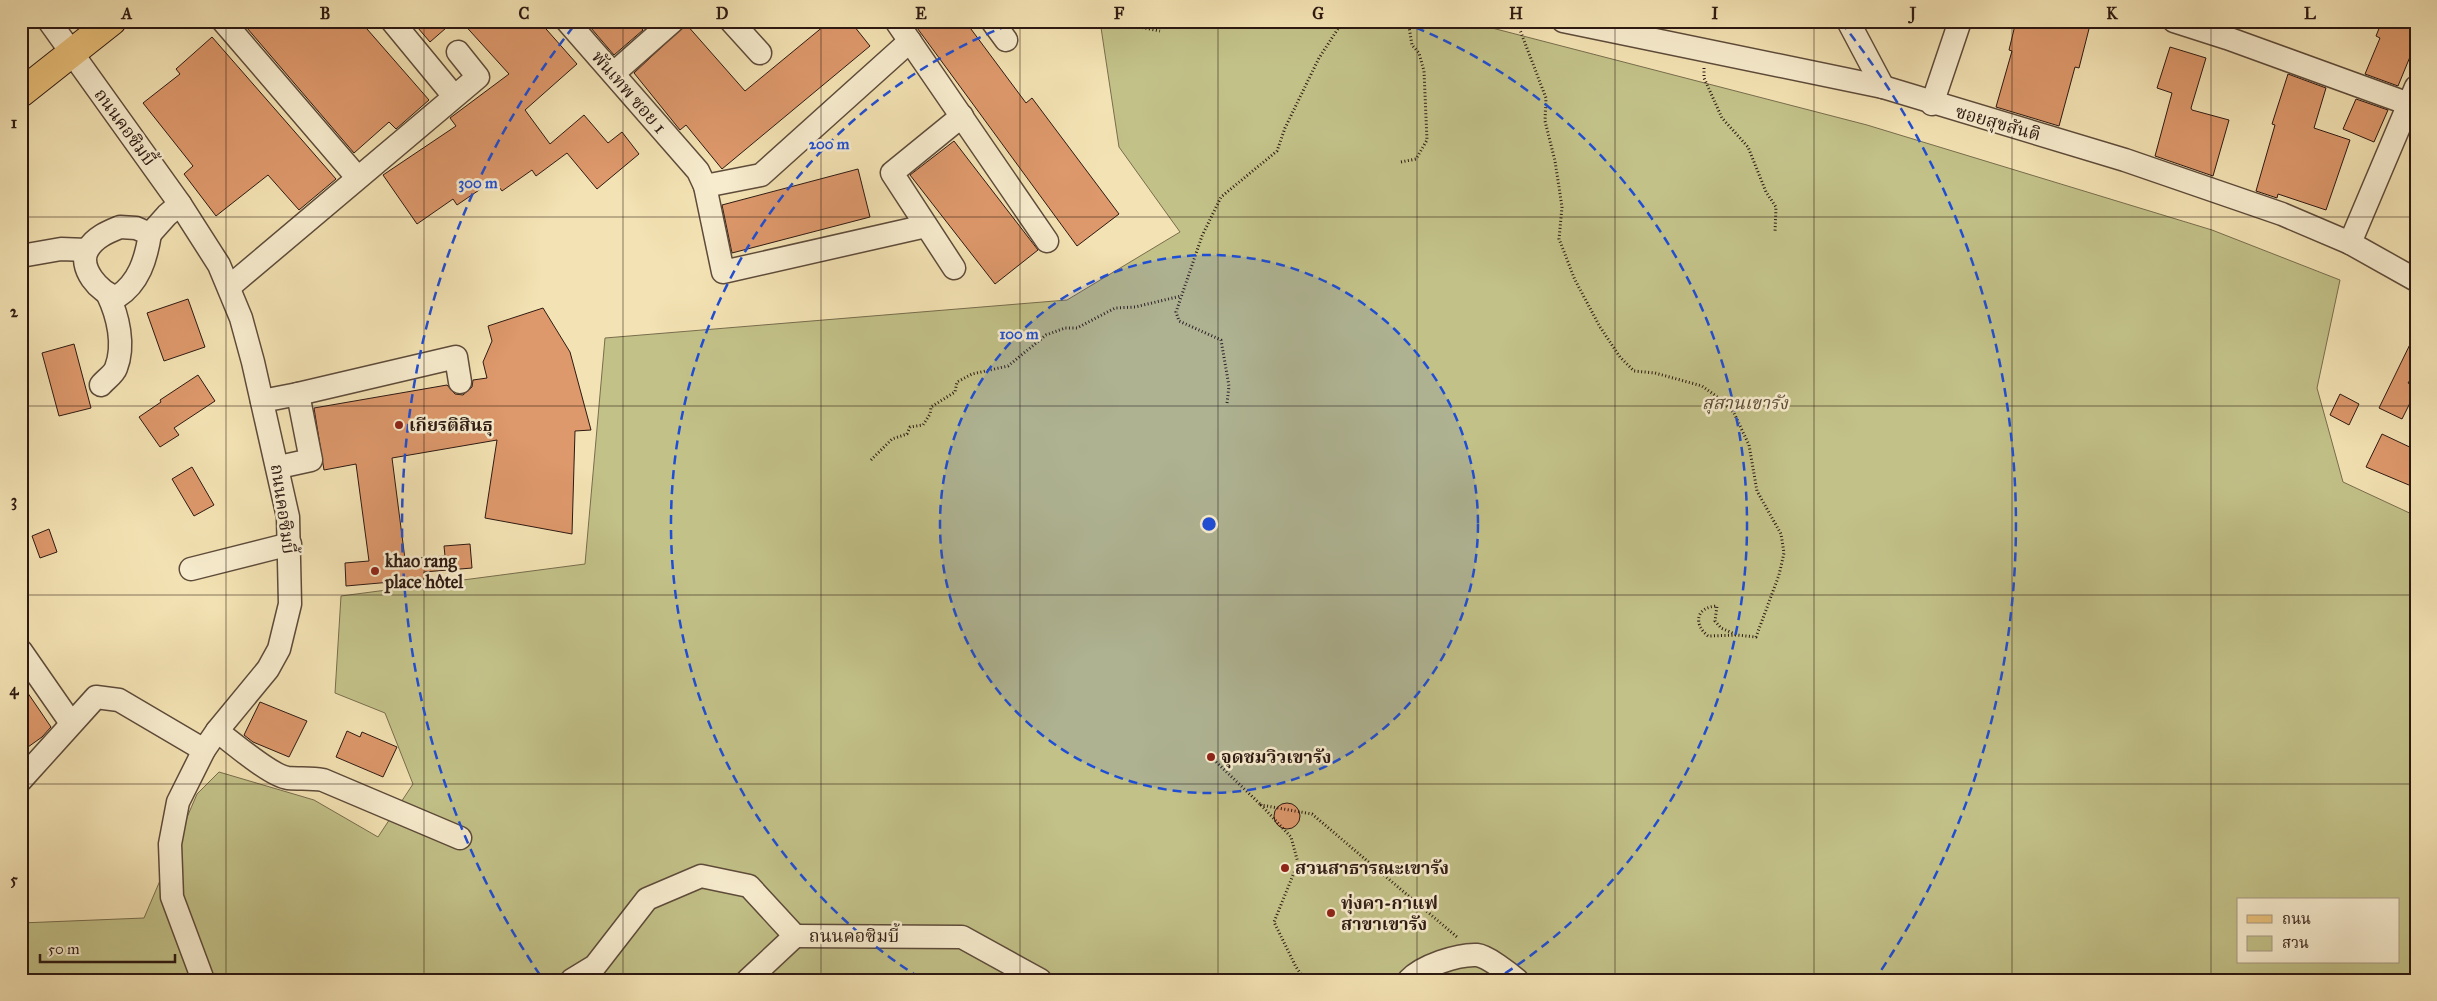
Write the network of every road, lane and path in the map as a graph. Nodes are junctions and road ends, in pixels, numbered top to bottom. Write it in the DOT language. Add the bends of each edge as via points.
graph roads {
  1 [pos="48,21"];
  2 [pos="112,21"];
  3 [pos="223,21"];
  4 [pos="392,21"];
  5 [pos="567,21"];
  6 [pos="673,21"];
  7 [pos="732,21"];
  8 [pos="896,21"];
  9 [pos="992,21"];
  10 [pos="1130,21"];
  11 [pos="1343,21"];
  12 [pos="1408,21"];
  13 [pos="1520,21"];
  14 [pos="1563,21"];
  15 [pos="1848,21"];
  16 [pos="1960,21"];
  17 [pos="2174,21"];
  18 [pos="1160,30"];
  19 [pos="1006,40"];
  20 [pos="910,41"];
  21 [pos="1704,50"];
  22 [pos="458,52"];
  23 [pos="72,53"];
  24 [pos="760,53"];
  25 [pos="614,73"];
  26 [pos="1883,87"];
  27 [pos="21,93"];
  28 [pos="454,95"];
  29 [pos="2412,96"];
  30 [pos="1932,104"];
  31 [pos="962,116"];
  32 [pos="1401,162"];
  33 [pos="357,177"];
  34 [pos="705,186"];
  35 [pos="180,204"];
  36 [pos="926,226"];
  37 [pos="1775,232"];
  38 [pos="150,234"];
  39 [pos="1048,242"];
  40 [pos="2350,243"];
  41 [pos="87,250"];
  42 [pos="21,256"];
  43 [pos="954,268"];
  44 [pos="2416,280"];
  45 [pos="229,287"];
  46 [pos="108,295"];
  47 [pos="1182,296"];
  48 [pos="460,382"];
  49 [pos="101,385"];
  50 [pos="298,394"];
  51 [pos="262,401"];
  52 [pos="1227,403"];
  53 [pos="871,460"];
  54 [pos="279,467"];
  55 [pos="290,544"];
  56 [pos="191,569"];
  57 [pos="1737,635"];
  58 [pos="21,651"];
  59 [pos="71,723"];
  60 [pos="217,731"];
  61 [pos="204,750"];
  62 [pos="1211,758"];
  63 [pos="21,780"];
  64 [pos="1261,805"];
  65 [pos="460,838"];
  66 [pos="795,936"];
  67 [pos="1478,955"];
  68 [pos="202,980"];
  69 [pos="572,980"];
  70 [pos="748,980"];
  71 [pos="1040,980"];
  72 [pos="1305,980"];
  73 [pos="1409,980"];
  74 [pos="1517,980"];
  1 -- 23 [label="street, ถนนคอซิมบี้"];
  2 -- 23 [label="main road"];
  3 -- 33 [label="street"];
  4 -- 28 [label="street"];
  5 -- 25 [label="street, พันเทพ ซอย 1"];
  6 -- 25 [label="street"];
  7 -- 24 [label="street"];
  8 -- 20 [label="street"];
  9 -- 19 [label="street"];
  10 -- 18 [label="path" via="1129,25"];
  11 -- 47 [label="path" via="1310,75 1277,150 1220,197 1202,236"];
  12 -- 32 [label="path" via="1412,45 1419,52 1424,71 1427,140 1416,160"];
  13 -- 57 [label="path" via="1520,30 1546,98 1546,121 1562,207 1559,239 1575,280 1600,327 1620,357 1634,371 1655,373 1702,386 1734,413 1749,445 1757,491 1781,534 1784,553 1779,575 1756,637"];
  14 -- 21 [label="street, ซอยสุขสันติ"];
  15 -- 26 [label="street"];
  16 -- 30 [label="street"];
  17 -- 29 [label="street"];
  20 -- 31 [label="street"];
  20 -- 34 [label="street" via="761,175"];
  21 -- 26 [label="street, ซอยสุขสันติ"];
  21 -- 37 [label="path" via="1704,78 1722,118 1748,147 1766,192 1776,207"];
  22 -- 28 [label="street" via="478,76"];
  23 -- 27 [label="main road"];
  23 -- 35 [label="street, ถนนคอซิมบี้"];
  25 -- 34 [label="street, พันเทพ ซอย 1" via="698,171"];
  26 -- 30 [label="street, ซอยสุขสันติ"];
  28 -- 33 [label="street"];
  29 -- 40 [label="street"];
  30 -- 40 [label="street, ซอยสุขสันติ" via="2125,160 2282,214"];
  31 -- 36 [label="street" via="892,173"];
  31 -- 39 [label="street"];
  33 -- 45 [label="street"];
  34 -- 36 [label="street, พันเทพ ซอย 1" via="723,272"];
  35 -- 38 [label="street"];
  35 -- 45 [label="street, ถนนคอซิมบี้"];
  36 -- 43 [label="street"];
  38 -- 41 [label="street" via="136,228 120,227 100,235"];
  38 -- 46 [label="street" via="148,248 128,290 117,297"];
  40 -- 44 [label="street, ซอยสุขสันติ"];
  41 -- 42 [label="street" via="61,249"];
  41 -- 46 [label="street" via="86,265 91,276"];
  45 -- 51 [label="street, ถนนคอซิมบี้" via="241,318"];
  46 -- 49 [label="street" via="116,312 120,342 116,369"];
  47 -- 52 [label="path" via="1176,312 1179,321 1221,340 1229,386"];
  47 -- 53 [label="path" via="1115,308 1077,328 1065,328 1046,335 1008,366 972,374 957,382 955,392 930,407 930,414 923,425 910,427 907,434 892,439"];
  48 -- 50 [label="street" via="456,357"];
  50 -- 51 [label="street"];
  50 -- 54 [label="street" via="311,460"];
  51 -- 54 [label="street, ถนนคอซิมบี้"];
  54 -- 55 [label="street, ถนนคอซิมบี้"];
  55 -- 56 [label="street"];
  55 -- 60 [label="street, ถนนคอซิมบี้" via="290,604 279,649 268,669"];
  57 -- 57 [label="path" via="1708,636 1698,623 1701,613 1708,606 1717,606 1715,621 1721,628"];
  58 -- 59 [label="street"];
  59 -- 61 [label="street" via="96,697 119,700"];
  59 -- 63 [label="street"];
  60 -- 61 [label="street, ถนนคอซิมบี้"];
  60 -- 65 [label="street" via="286,778 323,780"];
  61 -- 68 [label="street, ถนนคอซิมบี้" via="178,802 170,844 172,897"];
  62 -- 64 [label="path"];
  64 -- 67 [label="path" via="1312,814"];
  64 -- 72 [label="path" via="1291,837 1298,863 1274,922"];
  66 -- 69 [label="street, ถนนคอซิมบี้" via="749,886 701,876 647,898 595,966"];
  66 -- 70 [label="street"];
  66 -- 71 [label="street, ถนนคอซิมบี้" via="962,937"];
  67 -- 73 [label="street" via="1426,967"];
  67 -- 74 [label="street"];
}
